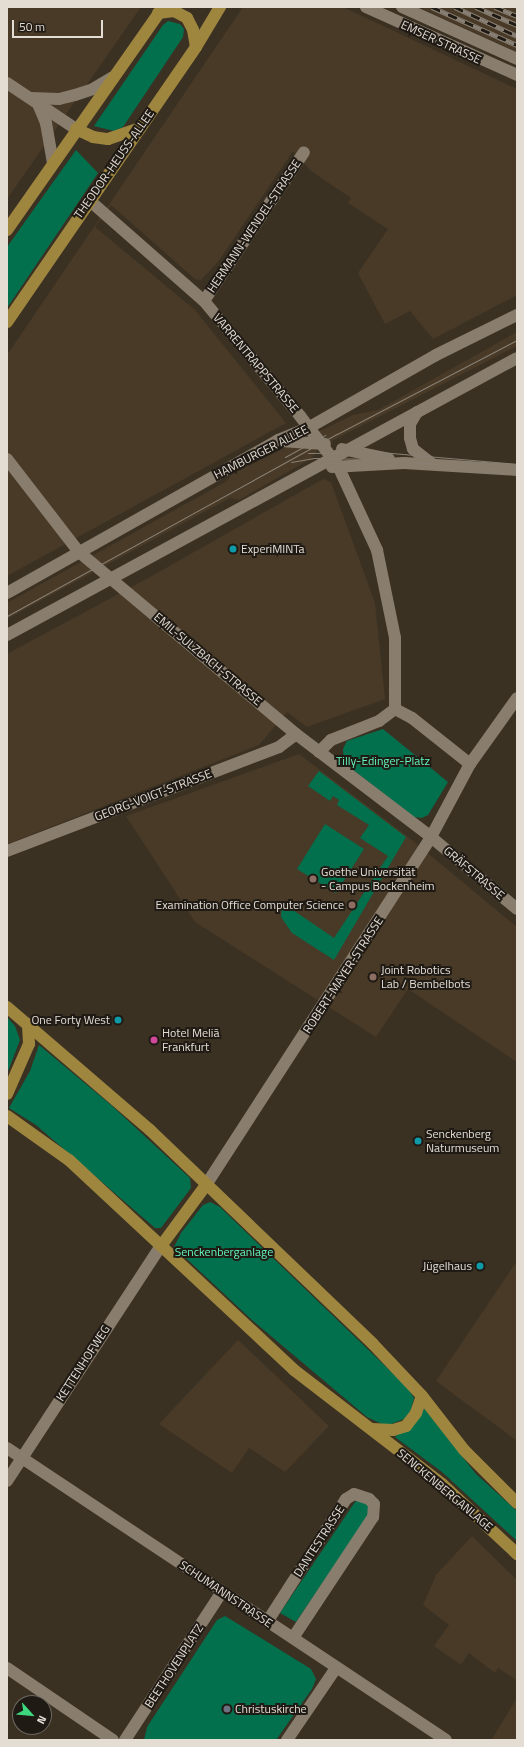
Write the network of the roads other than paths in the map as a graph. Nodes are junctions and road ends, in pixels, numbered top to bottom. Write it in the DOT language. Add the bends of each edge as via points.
graph roads {
  1 [pos="220,7"];
  2 [pos="366,7"];
  3 [pos="402,7"];
  4 [pos="160,10"];
  5 [pos="196,47"];
  6 [pos="517,59"];
  7 [pos="517,75"];
  8 [pos="113,77"];
  9 [pos="7,83"];
  10 [pos="34,101"];
  11 [pos="76,129"];
  12 [pos="138,129"];
  13 [pos="304,152"];
  14 [pos="53,163"];
  15 [pos="89,200"];
  16 [pos="7,230"];
  17 [pos="204,301"];
  18 [pos="517,315"];
  19 [pos="7,322"];
  20 [pos="517,358"];
  21 [pos="418,411"];
  22 [pos="308,428"];
  23 [pos="278,440"];
  24 [pos="322,443"];
  25 [pos="346,450"];
  26 [pos="7,459"];
  27 [pos="335,462"];
  28 [pos="404,463"];
  29 [pos="433,465"];
  30 [pos="517,470"];
  31 [pos="79,552"];
  32 [pos="110,579"];
  33 [pos="7,593"];
  34 [pos="7,635"];
  35 [pos="517,698"];
  36 [pos="395,709"];
  37 [pos="296,734"];
  38 [pos="319,752"];
  39 [pos="470,764"];
  40 [pos="431,837"];
  41 [pos="7,851"];
  42 [pos="517,909"];
  43 [pos="7,1007"];
  44 [pos="28,1024"];
  45 [pos="7,1094"];
  46 [pos="7,1116"];
  47 [pos="206,1185"];
  48 [pos="161,1246"];
  49 [pos="422,1396"];
  50 [pos="372,1429"];
  51 [pos="7,1448"];
  52 [pos="22,1458"];
  53 [pos="7,1481"];
  54 [pos="517,1503"];
  55 [pos="517,1554"];
  56 [pos="222,1592"];
  57 [pos="267,1622"];
  58 [pos="293,1638"];
  59 [pos="7,1668"];
  60 [pos="336,1668"];
  61 [pos="113,1740"];
  62 [pos="125,1740"];
  63 [pos="288,1740"];
  64 [pos="446,1740"];
  1 -- 5 [label="main road, THEODOR-HEUSS-ALLEE"];
  2 -- 7 [label="street, EMSER STRASSE"];
  3 -- 6 [label="street"];
  4 -- 5 [label="main road" via="174,11 187,18 194,30"];
  4 -- 8 [label="main road"];
  5 -- 12 [label="main road, THEODOR-HEUSS-ALLEE"];
  8 -- 10 [label="street" via="93,89 75,95"];
  8 -- 11 [label="main road"];
  9 -- 10 [label="street"];
  10 -- 11 [label="street"];
  10 -- 14 [label="street" via="46,122"];
  11 -- 12 [label="main road" via="93,137 108,139"];
  11 -- 14 [label="main road"];
  12 -- 15 [label="main road, THEODOR-HEUSS-ALLEE"];
  13 -- 17 [label="street, HERMANN-WENDEL-STRASSE"];
  14 -- 16 [label="main road"];
  15 -- 17 [label="street, VARRENTRAPPSTRASSE"];
  15 -- 19 [label="main road, THEODOR-HEUSS-ALLEE"];
  17 -- 22 [label="street, VARRENTRAPPSTRASSE"];
  18 -- 22 [label="street, HAMBURGER ALLEE" via="436,355"];
  20 -- 21 [label="street"];
  21 -- 25 [label="street"];
  21 -- 29 [label="street" via="410,424 410,438 418,454"];
  22 -- 23 [label="street, HAMBURGER ALLEE"];
  22 -- 24 [label="street, VARRENTRAPPSTRASSE"];
  23 -- 24 [label="street"];
  23 -- 31 [label="street, HAMBURGER ALLEE"];
  24 -- 25 [label="street"];
  24 -- 27 [label="street, VARRENTRAPPSTRASSE"];
  25 -- 27 [label="street"];
  25 -- 28 [label="street"];
  26 -- 31 [label="street, EMIL-SULZBACH-STRASSE"];
  27 -- 28 [label="street"];
  27 -- 32 [label="street" via="301,474"];
  27 -- 36 [label="street, VARRENTRAPPSTRASSE" via="377,550 395,638"];
  28 -- 29 [label="street"];
  29 -- 30 [label="street"];
  31 -- 32 [label="street, EMIL-SULZBACH-STRASSE"];
  31 -- 33 [label="street, HAMBURGER ALLEE"];
  32 -- 34 [label="street"];
  32 -- 37 [label="street, EMIL-SULZBACH-STRASSE"];
  35 -- 39 [label="street, ROBERT-MAYER-STRASSE"];
  36 -- 38 [label="street" via="379,721 331,740"];
  36 -- 39 [label="street" via="412,718"];
  37 -- 38 [label="street, EMIL-SULZBACH-STRASSE"];
  37 -- 41 [label="street, GEORG-VOIGT-STRASSE" via="279,746"];
  38 -- 40 [label="street, EMIL-SULZBACH-STRASSE"];
  39 -- 40 [label="street, ROBERT-MAYER-STRASSE"];
  40 -- 42 [label="street, GRÄFSTRASSE"];
  40 -- 47 [label="street, ROBERT-MAYER-STRASSE"];
  43 -- 44 [label="main road"];
  44 -- 45 [label="main road" via="29,1044"];
  44 -- 47 [label="main road" via="114,1097"];
  46 -- 48 [label="main road, SENCKENBERGANLAGE" via="69,1160"];
  47 -- 48 [label="main road, ROBERT-MAYER-STRASSE"];
  47 -- 49 [label="main road" via="374,1344"];
  48 -- 50 [label="main road, SENCKENBERGANLAGE" via="294,1370"];
  48 -- 52 [label="street, KETTENHOFWEG"];
  49 -- 50 [label="main road" via="416,1413 406,1426 393,1430"];
  49 -- 54 [label="main road" via="464,1450"];
  50 -- 55 [label="main road, SENCKENBERGANLAGE" via="442,1484"];
  51 -- 52 [label="street, SCHUMANNSTRASSE"];
  52 -- 53 [label="street, KETTENHOFWEG"];
  52 -- 56 [label="street, SCHUMANNSTRASSE"];
  56 -- 57 [label="street, SCHUMANNSTRASSE"];
  56 -- 62 [label="street, BEETHOVENPLATZ"];
  57 -- 58 [label="street, SCHUMANNSTRASSE"];
  57 -- 58 [label="street, DANTESTRASSE" via="346,1499 354,1494 369,1499 374,1504 373,1517"];
  58 -- 60 [label="street, SCHUMANNSTRASSE"];
  59 -- 61 [label="street"];
  60 -- 63 [label="street"];
  60 -- 64 [label="street, SCHUMANNSTRASSE"];
}
